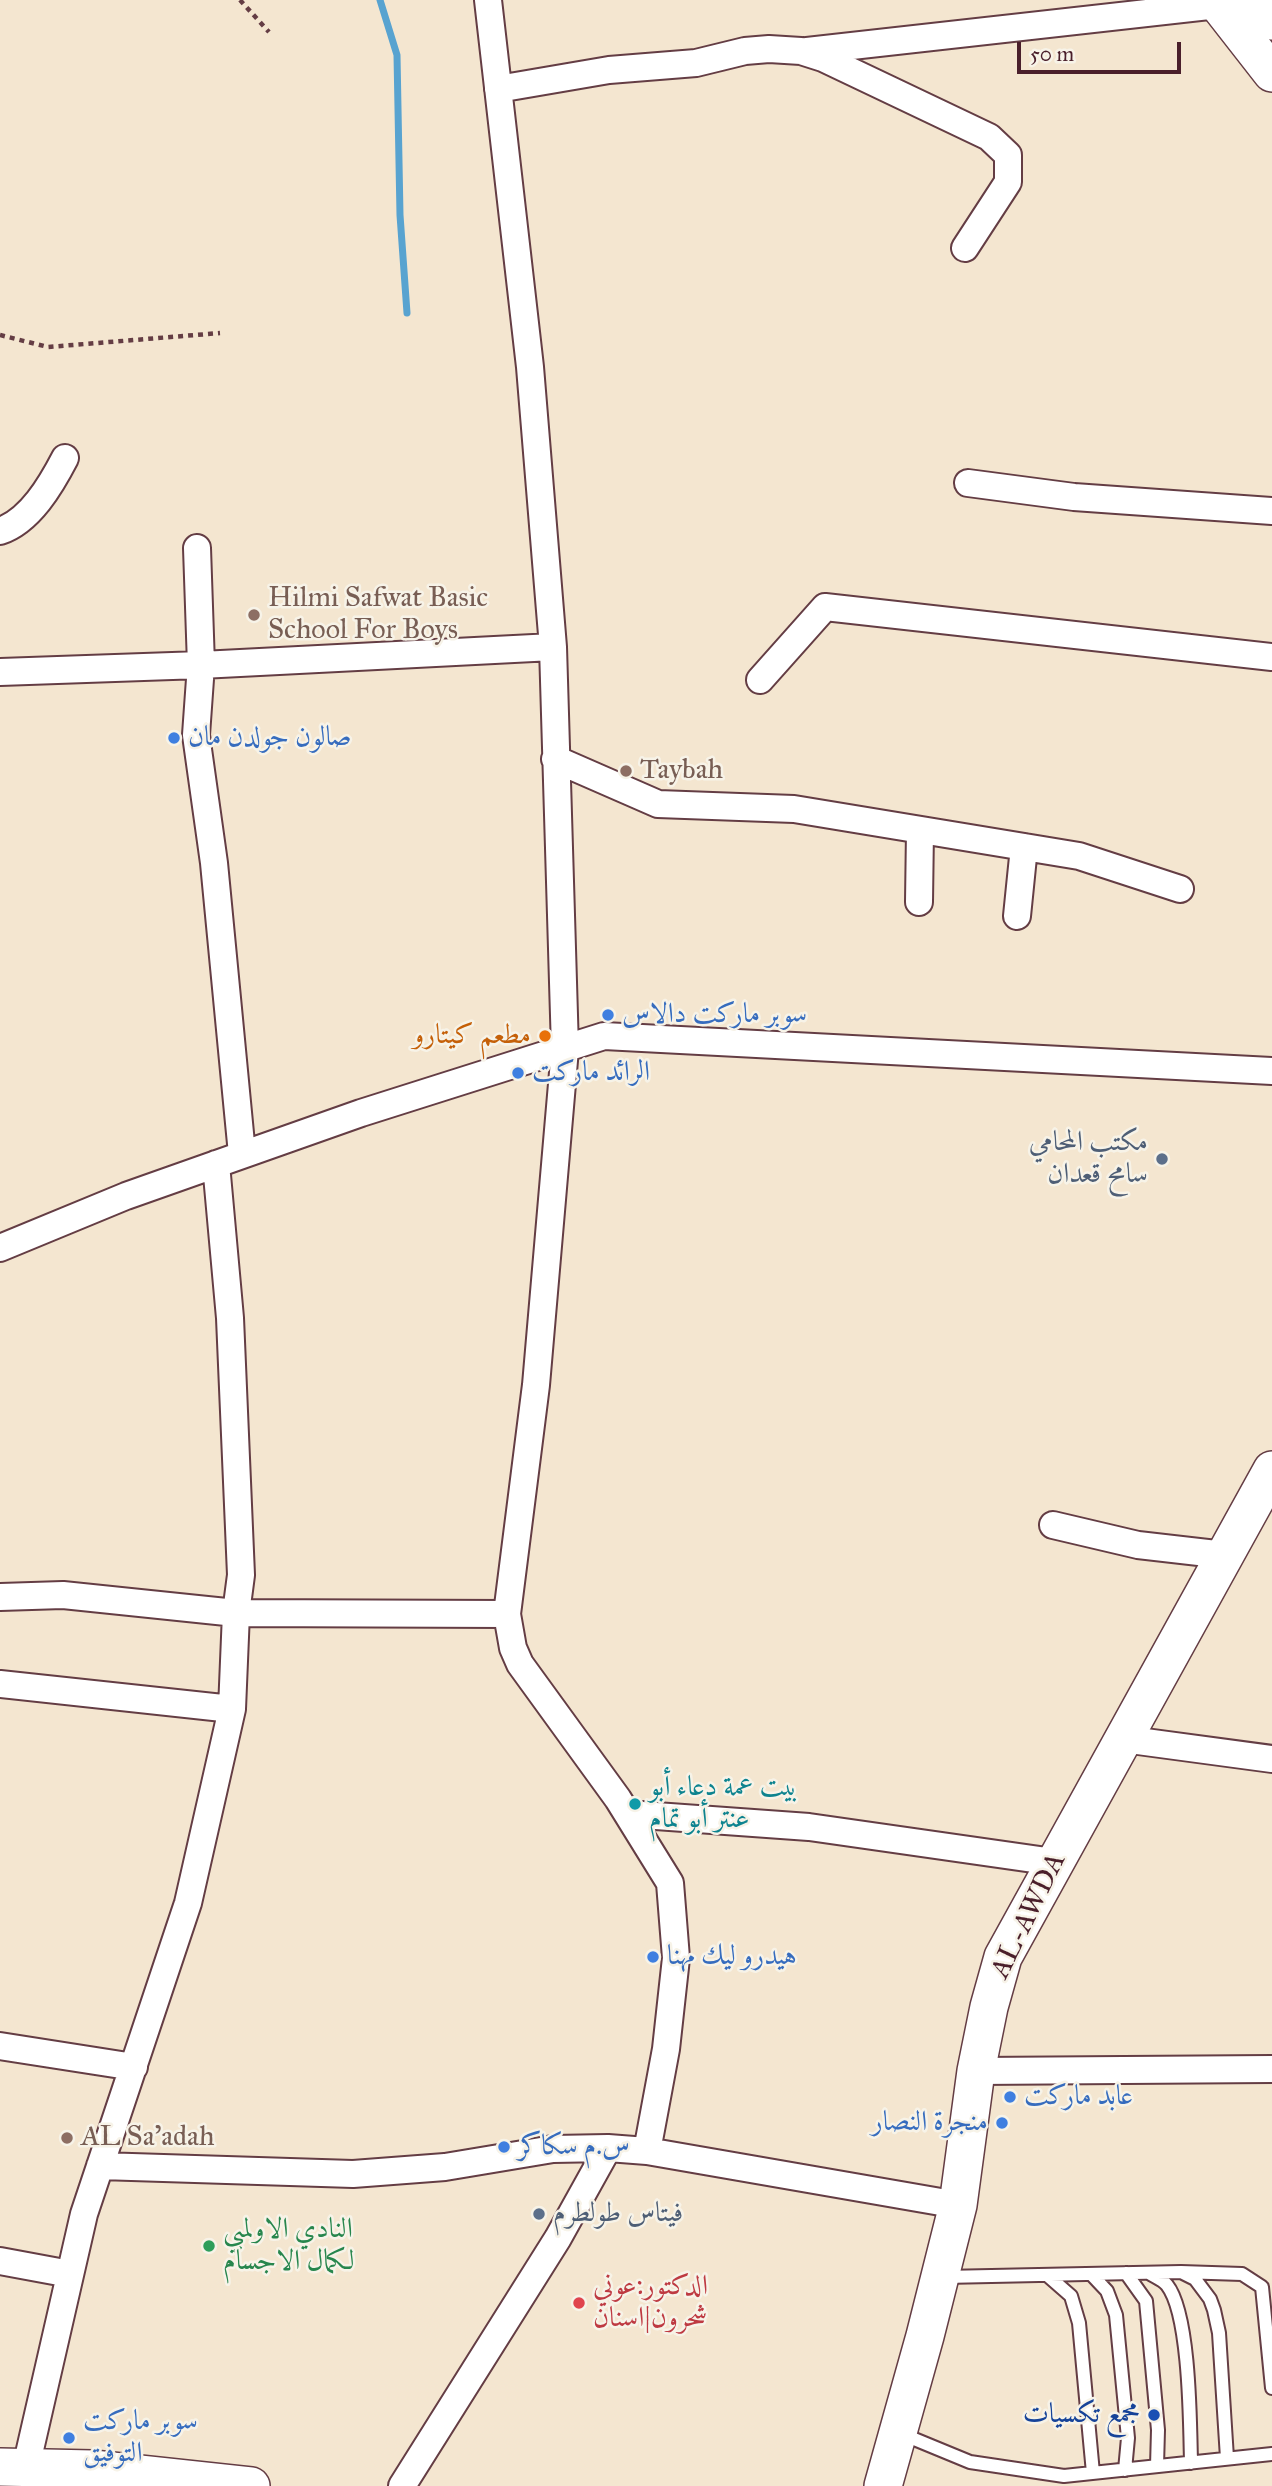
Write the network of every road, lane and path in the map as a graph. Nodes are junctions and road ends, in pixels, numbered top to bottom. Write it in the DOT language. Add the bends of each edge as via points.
graph roads {
  1 [pos="240,0"];
  2 [pos="488,0"];
  3 [pos="1256,0"];
  4 [pos="1217,2"];
  5 [pos="1272,21"];
  6 [pos="269,32"];
  7 [pos="801,51"];
  8 [pos="1272,73"];
  9 [pos="498,89"];
  10 [pos="965,248"];
  11 [pos="220,333"];
  12 [pos="0,335"];
  13 [pos="65,458"];
  14 [pos="968,483"];
  15 [pos="1272,512"];
  16 [pos="0,531"];
  17 [pos="197,548"];
  18 [pos="553,647"];
  19 [pos="1272,657"];
  20 [pos="201,665"];
  21 [pos="0,672"];
  22 [pos="761,680"];
  23 [pos="555,760"];
  24 [pos="920,830"];
  25 [pos="1024,847"];
  26 [pos="1180,889"];
  27 [pos="919,902"];
  28 [pos="1017,916"];
  29 [pos="565,1049"];
  30 [pos="1272,1071"];
  31 [pos="243,1154"];
  32 [pos="216,1164"];
  33 [pos="0,1248"];
  34 [pos="1272,1470"];
  35 [pos="1053,1525"];
  36 [pos="1225,1555"];
  37 [pos="0,1597"];
  38 [pos="236,1613"];
  39 [pos="507,1614"];
  40 [pos="0,1685"];
  41 [pos="232,1709"];
  42 [pos="1123,1739"];
  43 [pos="1272,1759"];
  44 [pos="628,1814"];
  45 [pos="1054,1862"];
  46 [pos="0,2046"];
  47 [pos="134,2067"];
  48 [pos="1272,2069"];
  49 [pos="976,2071"];
  50 [pos="608,2148"];
  51 [pos="647,2151"];
  52 [pos="100,2166"];
  53 [pos="958,2205"];
  54 [pos="0,2262"];
  55 [pos="1149,2272"];
  56 [pos="1181,2272"];
  57 [pos="70,2273"];
  58 [pos="1126,2273"];
  59 [pos="1091,2274"];
  60 [pos="1047,2275"];
  61 [pos="940,2277"];
  62 [pos="1272,2388"];
  63 [pos="898,2432"];
  64 [pos="1272,2454"];
  65 [pos="1227,2458"];
  66 [pos="1191,2463"];
  67 [pos="1157,2466"];
  68 [pos="13,2467"];
  69 [pos="1125,2470"];
  70 [pos="1093,2473"];
  71 [pos="251,2486"];
  72 [pos="402,2486"];
  73 [pos="883,2486"];
  1 -- 6 [label="path"];
  2 -- 9 [label="street"];
  3 -- 5 [label="street"];
  4 -- 7 [label="street"];
  4 -- 8 [label="street"];
  7 -- 9 [label="street" via="745,51 696,63 609,70"];
  7 -- 10 [label="street" via="1001,145 1008,155 1008,182"];
  9 -- 18 [label="street" via="530,367"];
  11 -- 12 [label="path" via="48,347"];
  13 -- 16 [label="street" via="36,503"];
  14 -- 15 [label="street" via="1074,497"];
  17 -- 20 [label="street"];
  18 -- 20 [label="street"];
  18 -- 23 [label="street"];
  19 -- 22 [label="street" via="825,607"];
  20 -- 21 [label="street"];
  20 -- 31 [label="street" via="196,735 214,863"];
  23 -- 24 [label="street" via="658,804 794,809"];
  23 -- 29 [label="street"];
  24 -- 25 [label="street"];
  24 -- 27 [label="street"];
  25 -- 26 [label="street" via="1079,856"];
  25 -- 28 [label="street"];
  29 -- 30 [label="street" via="604,1036"];
  29 -- 31 [label="street"];
  29 -- 39 [label="street" via="536,1385"];
  31 -- 32 [label="street"];
  32 -- 33 [label="street"];
  32 -- 38 [label="street" via="231,1332 241,1575"];
  34 -- 36 [label="street, AL-AWDA"];
  35 -- 36 [label="street" via="1138,1545"];
  36 -- 42 [label="street, AL-AWDA"];
  37 -- 38 [label="street" via="63,1595"];
  38 -- 39 [label="street"];
  38 -- 41 [label="street"];
  39 -- 44 [label="street" via="520,1664"];
  40 -- 41 [label="street"];
  41 -- 47 [label="street" via="188,1903"];
  42 -- 43 [label="street"];
  42 -- 45 [label="street, AL-AWDA"];
  44 -- 45 [label="street" via="809,1827"];
  44 -- 51 [label="street" via="670,1883 676,1958 667,2049"];
  45 -- 49 [label="street, AL-AWDA" via="1003,1957"];
  46 -- 47 [label="street"];
  47 -- 52 [label="street"];
  48 -- 49 [label="street"];
  49 -- 53 [label="street, AL-AWDA"];
  50 -- 51 [label="street"];
  50 -- 52 [label="street" via="552,2149 445,2167 353,2174"];
  50 -- 72 [label="street" via="558,2238"];
  51 -- 53 [label="street"];
  52 -- 57 [label="street"];
  53 -- 61 [label="street, AL-AWDA"];
  54 -- 57 [label="street"];
  55 -- 56 [label="lane"];
  55 -- 58 [label="lane"];
  55 -- 66 [label="lane" via="1166,2284 1178,2303"];
  56 -- 62 [label="lane" via="1242,2274 1262,2287"];
  56 -- 65 [label="lane" via="1195,2279 1214,2310"];
  57 -- 68 [label="street"];
  58 -- 59 [label="lane"];
  58 -- 67 [label="lane" via="1146,2301"];
  59 -- 60 [label="lane"];
  59 -- 69 [label="lane" via="1107,2291 1116,2315 1128,2438"];
  60 -- 61 [label="lane"];
  60 -- 70 [label="lane" via="1071,2296 1079,2323"];
  61 -- 63 [label="street, AL-AWDA"];
  63 -- 70 [label="lane" via="970,2462 1065,2476"];
  63 -- 73 [label="street, AL-AWDA"];
  64 -- 65 [label="lane"];
  65 -- 66 [label="lane"];
  66 -- 67 [label="lane"];
  67 -- 69 [label="lane"];
  68 -- 71 [label="street" via="93,2469"];
  69 -- 70 [label="lane"];
}
